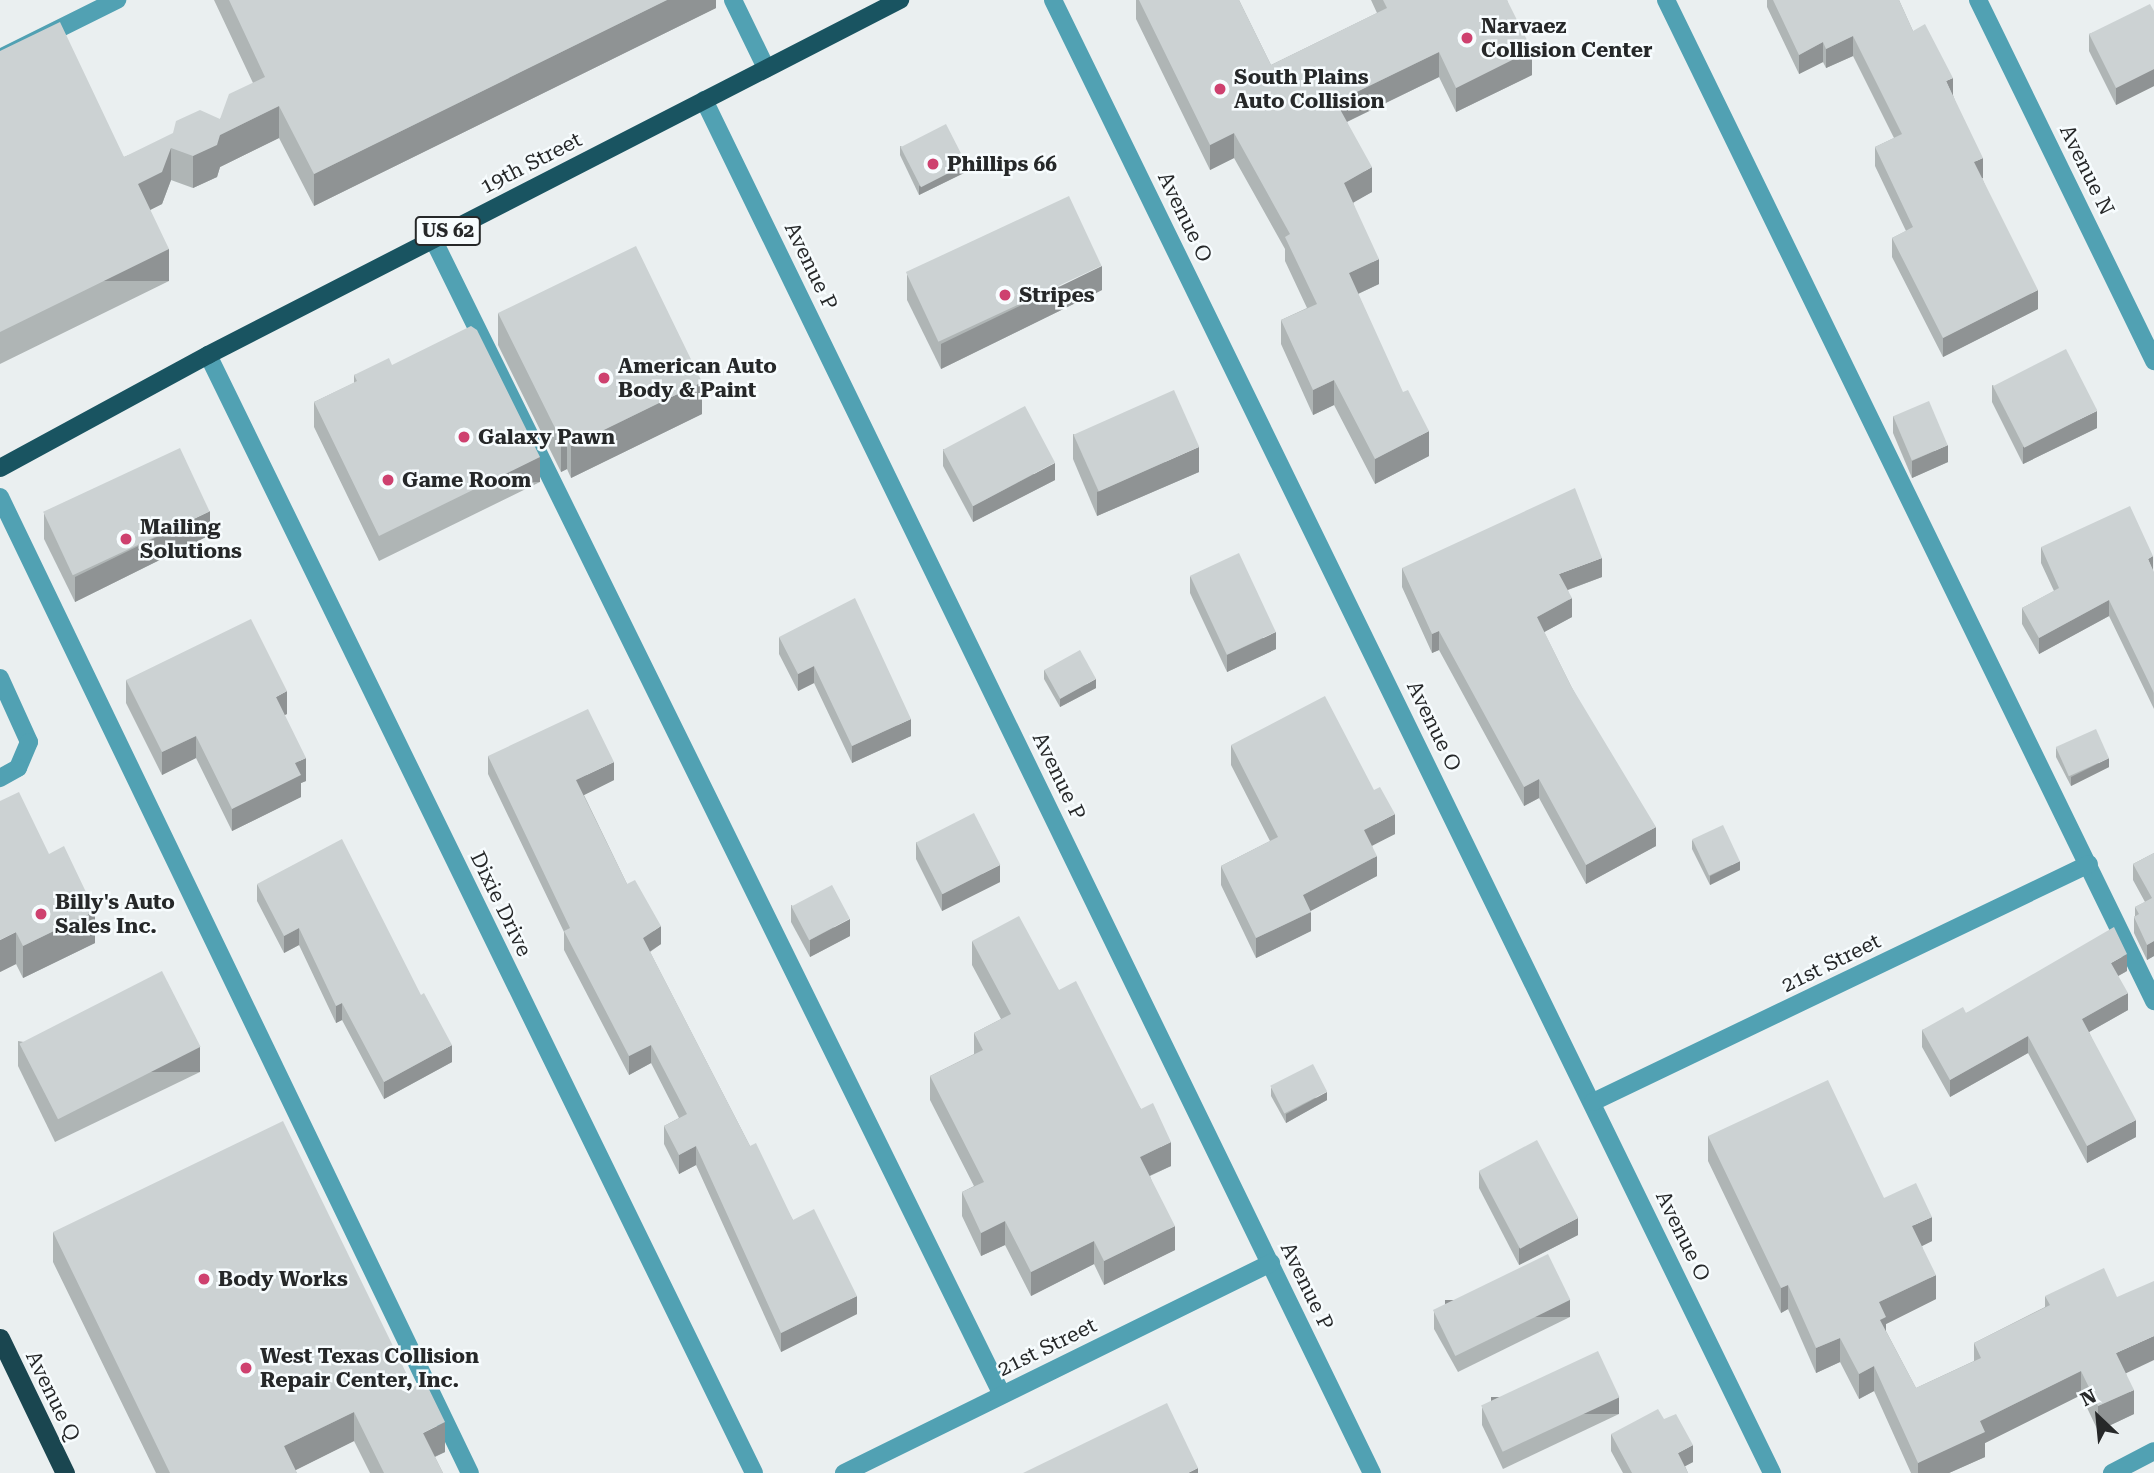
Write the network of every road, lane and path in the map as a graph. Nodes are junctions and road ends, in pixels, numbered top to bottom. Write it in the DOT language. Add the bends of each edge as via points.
graph roads {
  1 [pos="117,0"];
  2 [pos="733,0"];
  3 [pos="900,0"];
  4 [pos="1053,0"];
  5 [pos="1666,0"];
  6 [pos="1978,0"];
  7 [pos="0,58"];
  8 [pos="766,68"];
  9 [pos="704,100"];
  10 [pos="433,239"];
  11 [pos="208,355"];
  12 [pos="2154,361"];
  13 [pos="0,468"];
  14 [pos="0,497"];
  15 [pos="0,678"];
  16 [pos="0,778"];
  17 [pos="2089,864"];
  18 [pos="2154,1001"];
  19 [pos="1593,1102"];
  20 [pos="1271,1263"];
  21 [pos="0,1338"];
  22 [pos="1002,1395"];
  23 [pos="2154,1451"];
  24 [pos="65,1473"];
  25 [pos="470,1473"];
  26 [pos="754,1473"];
  27 [pos="844,1473"];
  28 [pos="1372,1473"];
  29 [pos="1772,1473"];
  30 [pos="2112,1473"];
  1 -- 7 [label="street"];
  2 -- 8 [label="street"];
  3 -- 8 [label="main road, 19th Street / US 62"];
  4 -- 19 [label="street, Avenue O"];
  5 -- 17 [label="street"];
  6 -- 12 [label="street, Avenue N"];
  8 -- 9 [label="main road, 19th Street / US 62"];
  9 -- 10 [label="main road, 19th Street / US 62"];
  9 -- 20 [label="street, Avenue P"];
  10 -- 11 [label="main road, 19th Street / US 62"];
  10 -- 22 [label="street"];
  11 -- 13 [label="main road, 19th Street / US 62"];
  11 -- 26 [label="street, Dixie Drive"];
  14 -- 25 [label="street"];
  15 -- 16 [label="street" via="29,742 18,768"];
  17 -- 18 [label="street"];
  17 -- 19 [label="street, 21st Street"];
  19 -- 29 [label="street, Avenue O"];
  20 -- 22 [label="street, 21st Street"];
  20 -- 28 [label="street, Avenue P"];
  21 -- 24 [label="highway, Avenue Q"];
  22 -- 27 [label="street, 21st Street"];
  23 -- 30 [label="street"];
}
